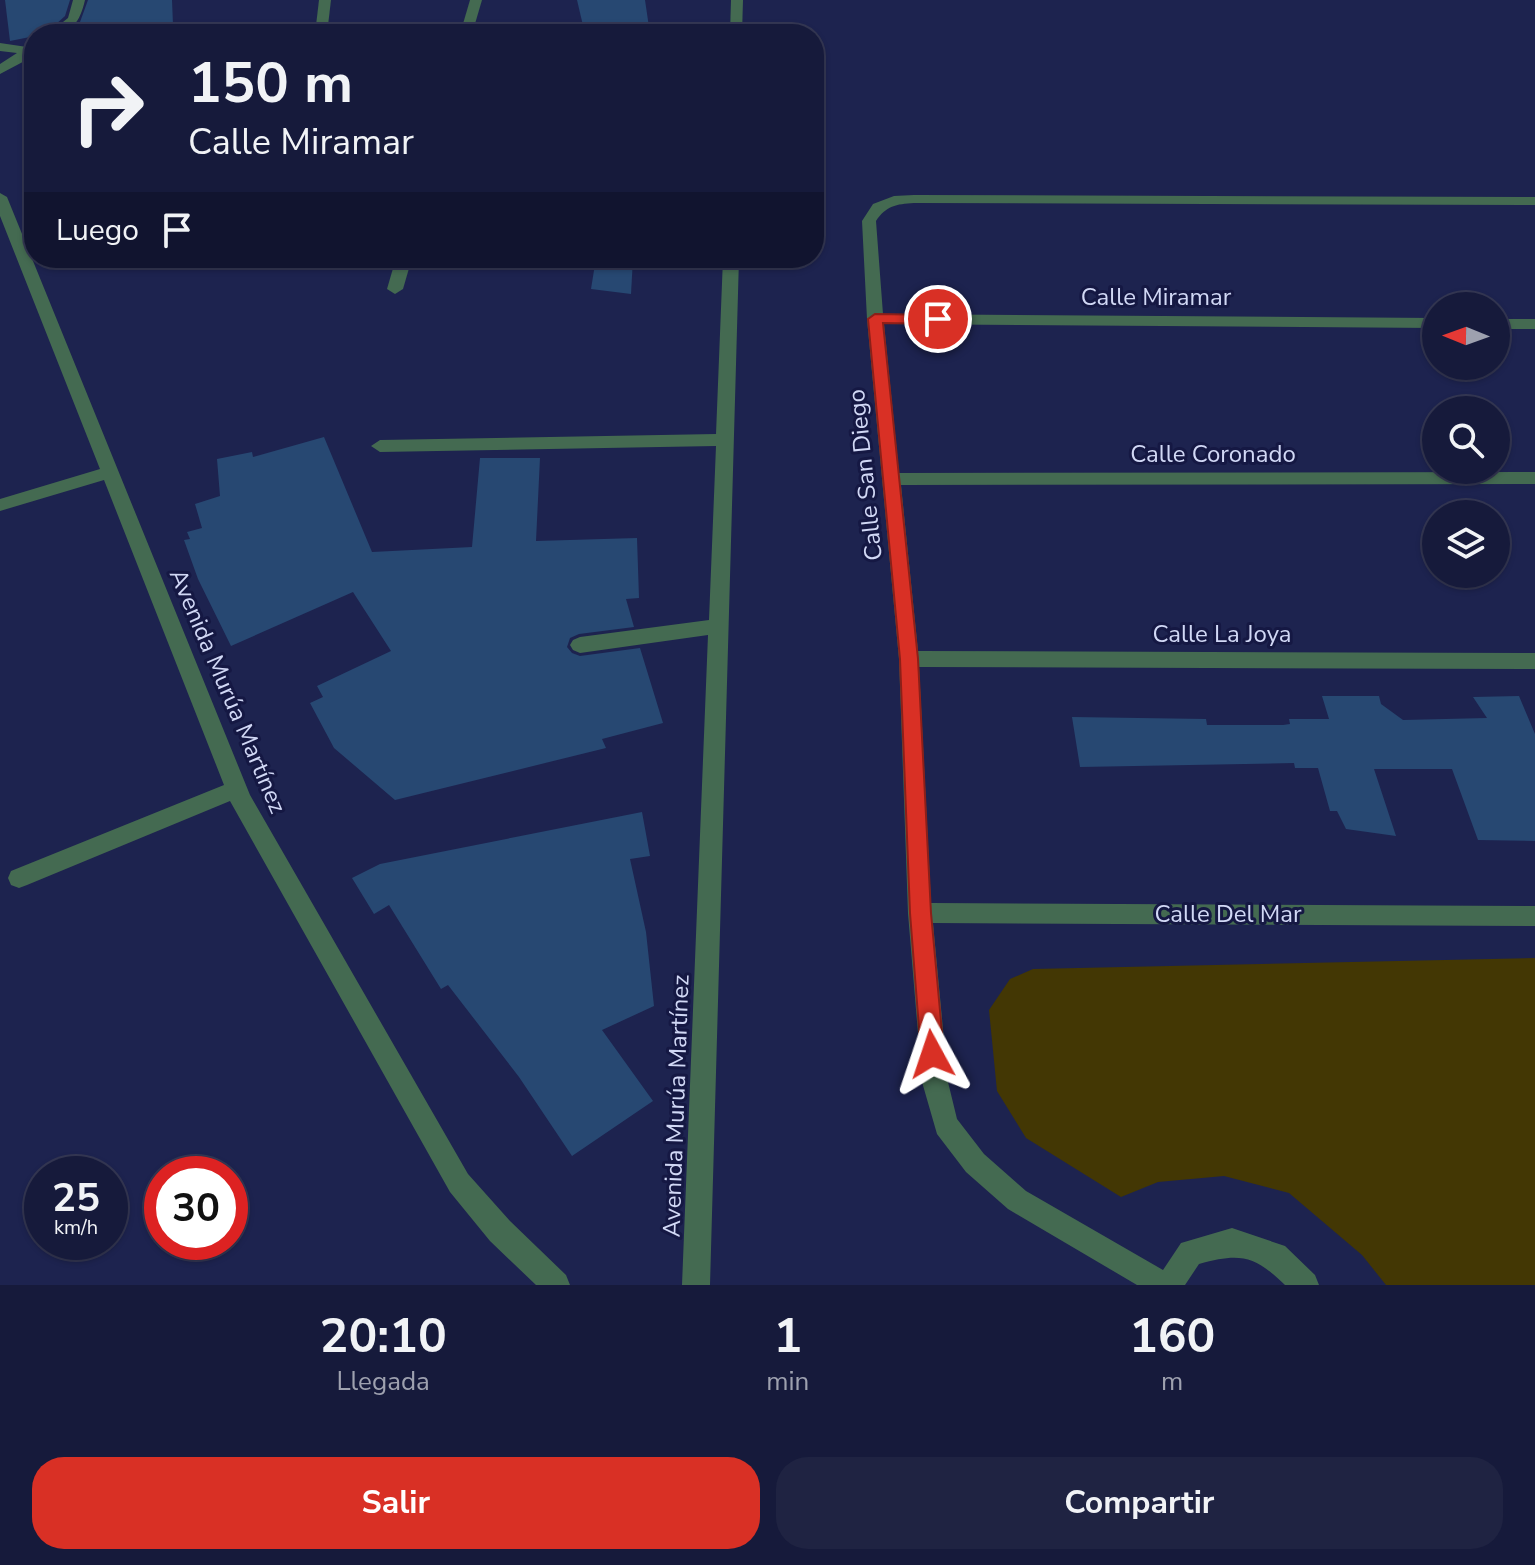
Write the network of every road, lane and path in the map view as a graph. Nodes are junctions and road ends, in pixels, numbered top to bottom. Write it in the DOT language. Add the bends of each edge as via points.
graph roads {
  1 [pos="79,0"];
  2 [pos="325,0"];
  3 [pos="476,0"];
  4 [pos="737,0"];
  5 [pos="68,24"];
  6 [pos="324,24"];
  7 [pos="469,24"];
  8 [pos="736,24"];
  9 [pos="0,47"];
  10 [pos="24,49"];
  11 [pos="24,55"];
  12 [pos="0,70"];
  13 [pos="0,197"];
  14 [pos="1535,201"];
  15 [pos="24,234"];
  16 [pos="37,268"];
  17 [pos="401,268"];
  18 [pos="731,268"];
  19 [pos="395,289"];
  20 [pos="875,319"];
  21 [pos="1422,323"];
  22 [pos="1510,324"];
  23 [pos="1535,324"];
  24 [pos="727,440"];
  25 [pos="380,446"];
  26 [pos="110,472"];
  27 [pos="1535,478"];
  28 [pos="892,479"];
  29 [pos="0,505"];
  30 [pos="720,626"];
  31 [pos="580,645"];
  32 [pos="909,659"];
  33 [pos="1535,661"];
  34 [pos="236,789"];
  35 [pos="19,878"];
  36 [pos="920,913"];
  37 [pos="1535,916"];
  38 [pos="556,1285"];
  39 [pos="696,1285"];
  40 [pos="1166,1285"];
  41 [pos="1305,1285"];
  1 -- 5 [label="street"];
  2 -- 6 [label="street"];
  3 -- 7 [label="street"];
  4 -- 8 [label="street"];
  9 -- 10 [label="street"];
  11 -- 12 [label="street"];
  13 -- 15 [label="street, Avenida Murúa Martínez"];
  14 -- 20 [label="street, Calle San Diego" via="894,200 878,207 869,221"];
  16 -- 26 [label="street, Avenida Murúa Martínez"];
  17 -- 19 [label="street"];
  18 -- 24 [label="street, Avenida Murúa Martínez"];
  20 -- 21 [label="street, Calle Miramar"];
  20 -- 28 [label="street, Calle San Diego"];
  22 -- 23 [label="street"];
  24 -- 25 [label="street"];
  24 -- 30 [label="street, Avenida Murúa Martínez"];
  26 -- 29 [label="street"];
  26 -- 34 [label="street, Avenida Murúa Martínez"];
  27 -- 28 [label="street, Calle Coronado"];
  28 -- 32 [label="street, Calle San Diego"];
  30 -- 31 [label="street"];
  30 -- 39 [label="street, Avenida Murúa Martínez"];
  32 -- 33 [label="street, Calle La Joya"];
  32 -- 36 [label="street, Calle San Diego"];
  34 -- 35 [label="street"];
  34 -- 38 [label="street, Avenida Murúa Martínez" via="459,1183"];
  36 -- 37 [label="street, Calle Del Mar"];
  36 -- 40 [label="street, Calle San Diego" via="935,1082 946,1125 975,1163 1017,1200"];
  40 -- 41 [label="street" via="1191,1253 1232,1242 1275,1256"];
}
